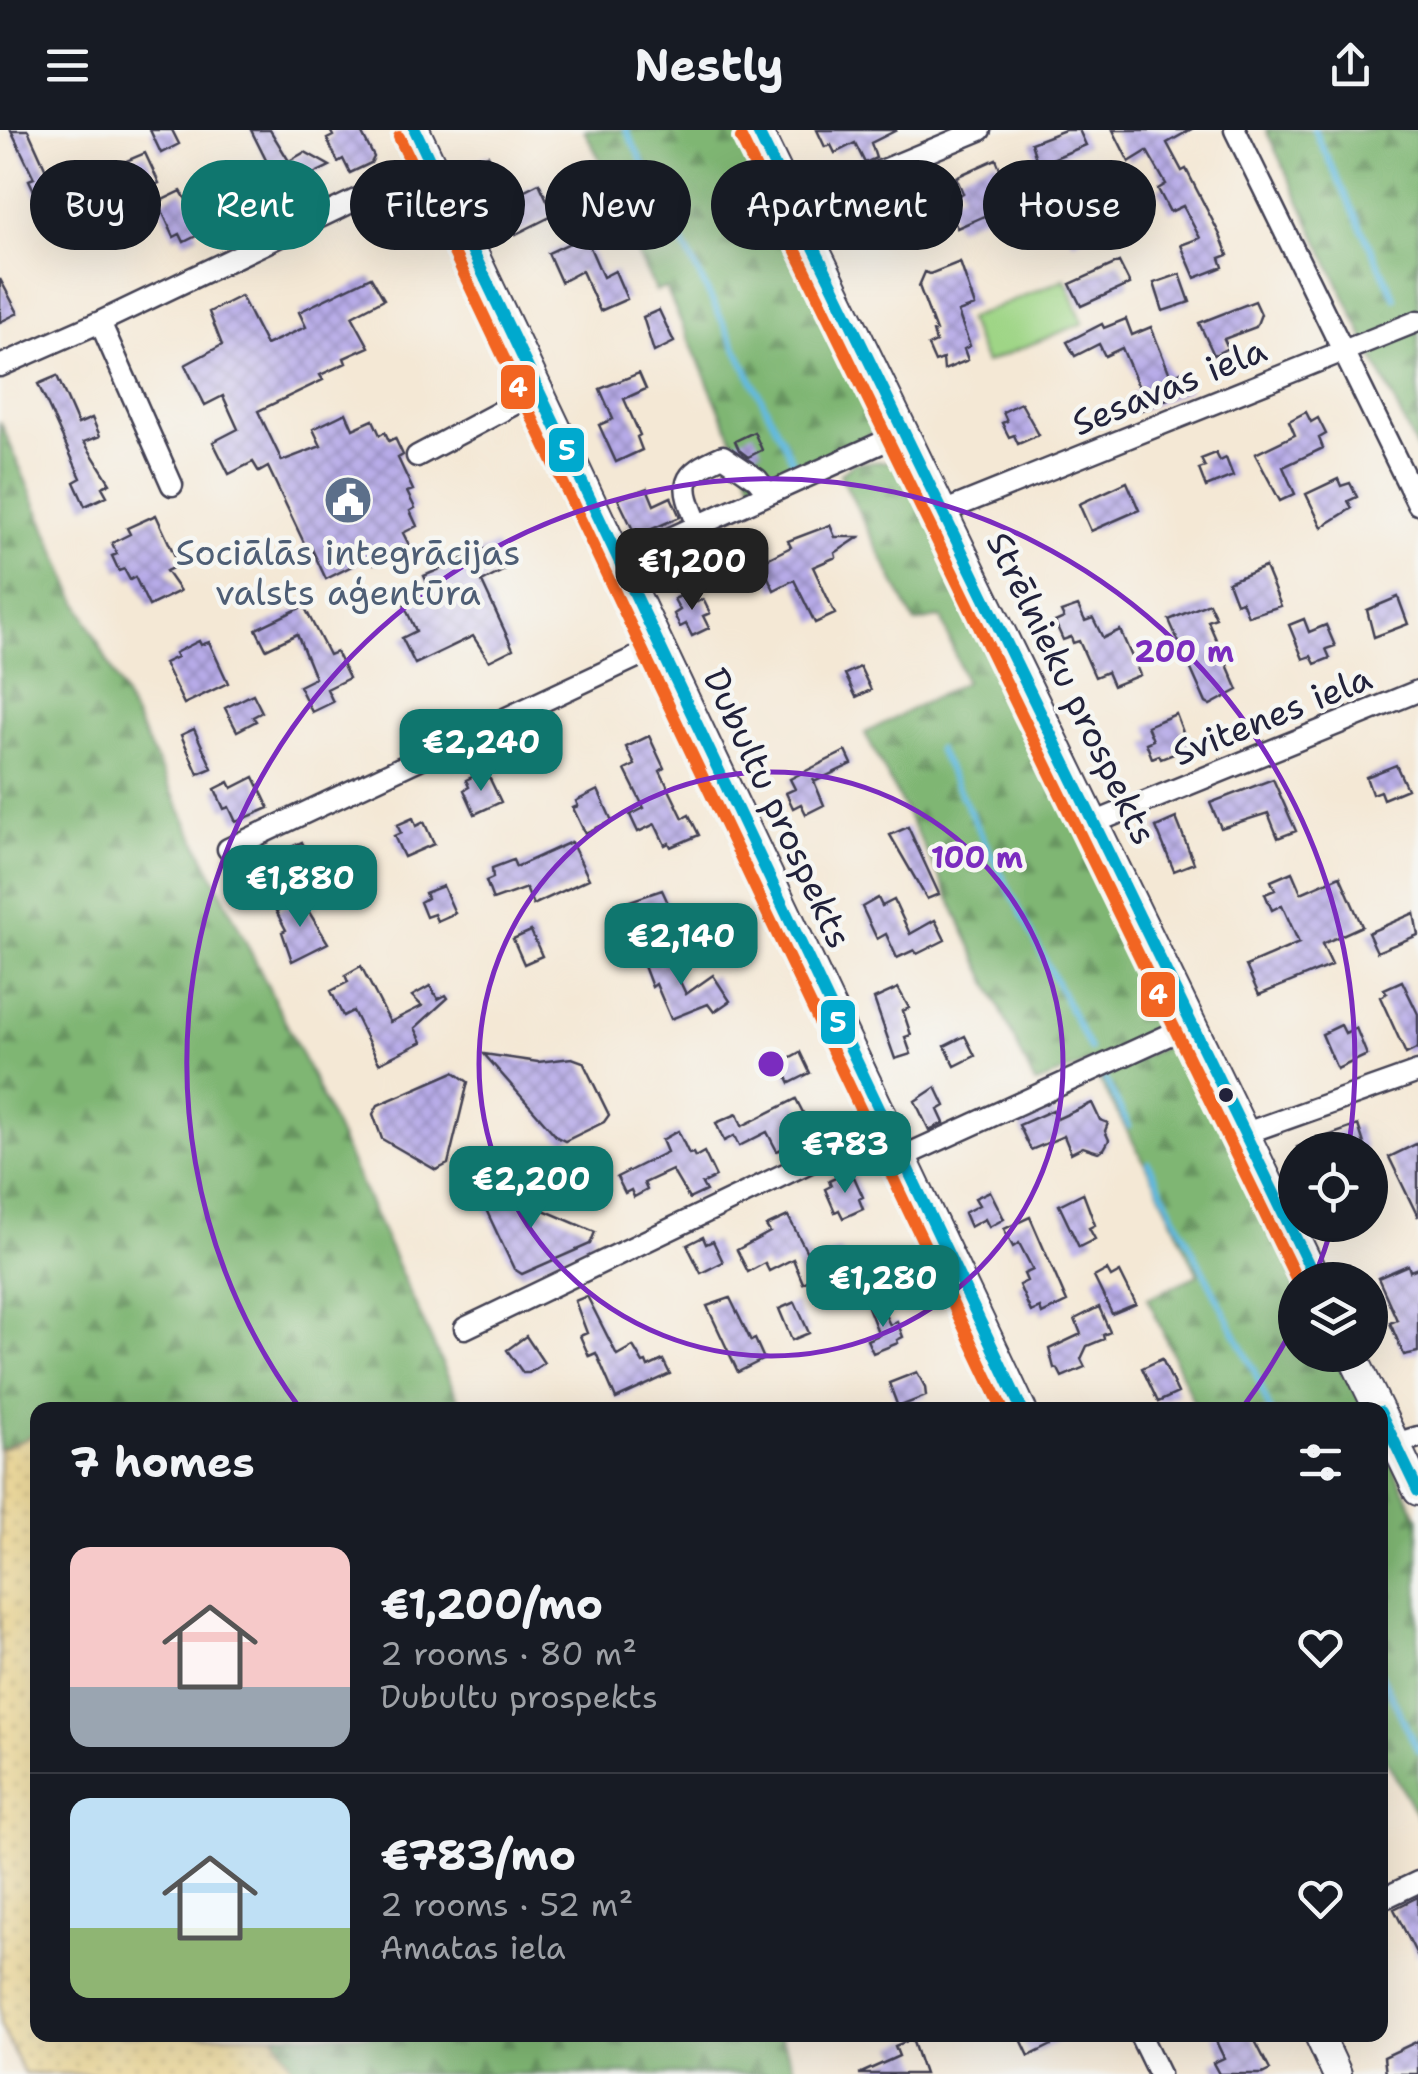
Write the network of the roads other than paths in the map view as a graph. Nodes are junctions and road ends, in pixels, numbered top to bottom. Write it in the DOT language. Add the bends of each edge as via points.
graph roads {
  1 [pos="415,130"];
  2 [pos="756,130"];
  3 [pos="980,130"];
  4 [pos="1235,130"];
  5 [pos="429,160"];
  6 [pos="771,160"];
  7 [pos="908,160"];
  8 [pos="350,203"];
  9 [pos="472,250"];
  10 [pos="816,250"];
  11 [pos="100,322"];
  12 [pos="1418,322"];
  13 [pos="1344,350"];
  14 [pos="0,366"];
  15 [pos="539,391"];
  16 [pos="905,432"];
  17 [pos="416,456"];
  18 [pos="172,485"];
  19 [pos="768,494"];
  20 [pos="1418,504"];
  21 [pos="945,511"];
  22 [pos="698,525"];
  23 [pos="620,561"];
  24 [pos="660,646"];
  25 [pos="1418,691"];
  26 [pos="1096,822"];
  27 [pos="228,849"];
  28 [pos="1194,1024"];
  29 [pos="1418,1072"];
  30 [pos="887,1125"];
  31 [pos="1246,1133"];
  32 [pos="902,1157"];
  33 [pos="1307,1262"];
  34 [pos="464,1328"];
  35 [pos="1360,1372"];
  36 [pos="1018,1402"];
  37 [pos="1376,1402"];
  38 [pos="1388,1420"];
  39 [pos="1407,1440"];
  40 [pos="1418,1491"];
  41 [pos="1418,1882"];
  42 [pos="1388,1896"];
  43 [pos="1143,2042"];
  44 [pos="1322,2042"];
  45 [pos="1159,2074"];
  46 [pos="1337,2074"];
  1 -- 5 [label="main road, Dubultu prospekts"];
  2 -- 6 [label="main road, Strēlnieku prospekts"];
  3 -- 7 [label="street"];
  4 -- 13 [label="street"];
  8 -- 11 [label="street"];
  9 -- 15 [label="main road, Dubultu prospekts"];
  10 -- 16 [label="main road, Strēlnieku prospekts"];
  11 -- 14 [label="street"];
  11 -- 18 [label="street" via="130,412"];
  12 -- 13 [label="street, Sesavas iela"];
  13 -- 20 [label="street"];
  13 -- 21 [label="street, Sesavas iela"];
  15 -- 17 [label="street"];
  15 -- 23 [label="main road, Dubultu prospekts"];
  16 -- 19 [label="street"];
  16 -- 21 [label="main road, Strēlnieku prospekts"];
  19 -- 22 [label="street"];
  19 -- 22 [label="street" via="723,456 694,469 686,482 684,494"];
  21 -- 26 [label="main road, Strēlnieku prospekts"];
  22 -- 23 [label="street"];
  23 -- 24 [label="main road, Dubultu prospekts"];
  24 -- 27 [label="street"];
  24 -- 30 [label="main road, Dubultu prospekts"];
  25 -- 26 [label="street, Svitenes iela"];
  26 -- 28 [label="main road, Strēlnieku prospekts"];
  28 -- 31 [label="main road, Strēlnieku prospekts"];
  28 -- 32 [label="street"];
  29 -- 31 [label="street"];
  30 -- 32 [label="main road, Dubultu prospekts"];
  30 -- 34 [label="street"];
  31 -- 33 [label="main road, Strēlnieku prospekts"];
  32 -- 36 [label="main road, Dubultu prospekts"];
  35 -- 37 [label="main road"];
  38 -- 39 [label="main road"];
  39 -- 40 [label="main road"];
  41 -- 42 [label="street"];
  43 -- 45 [label="street"];
  44 -- 46 [label="main road"];
}
